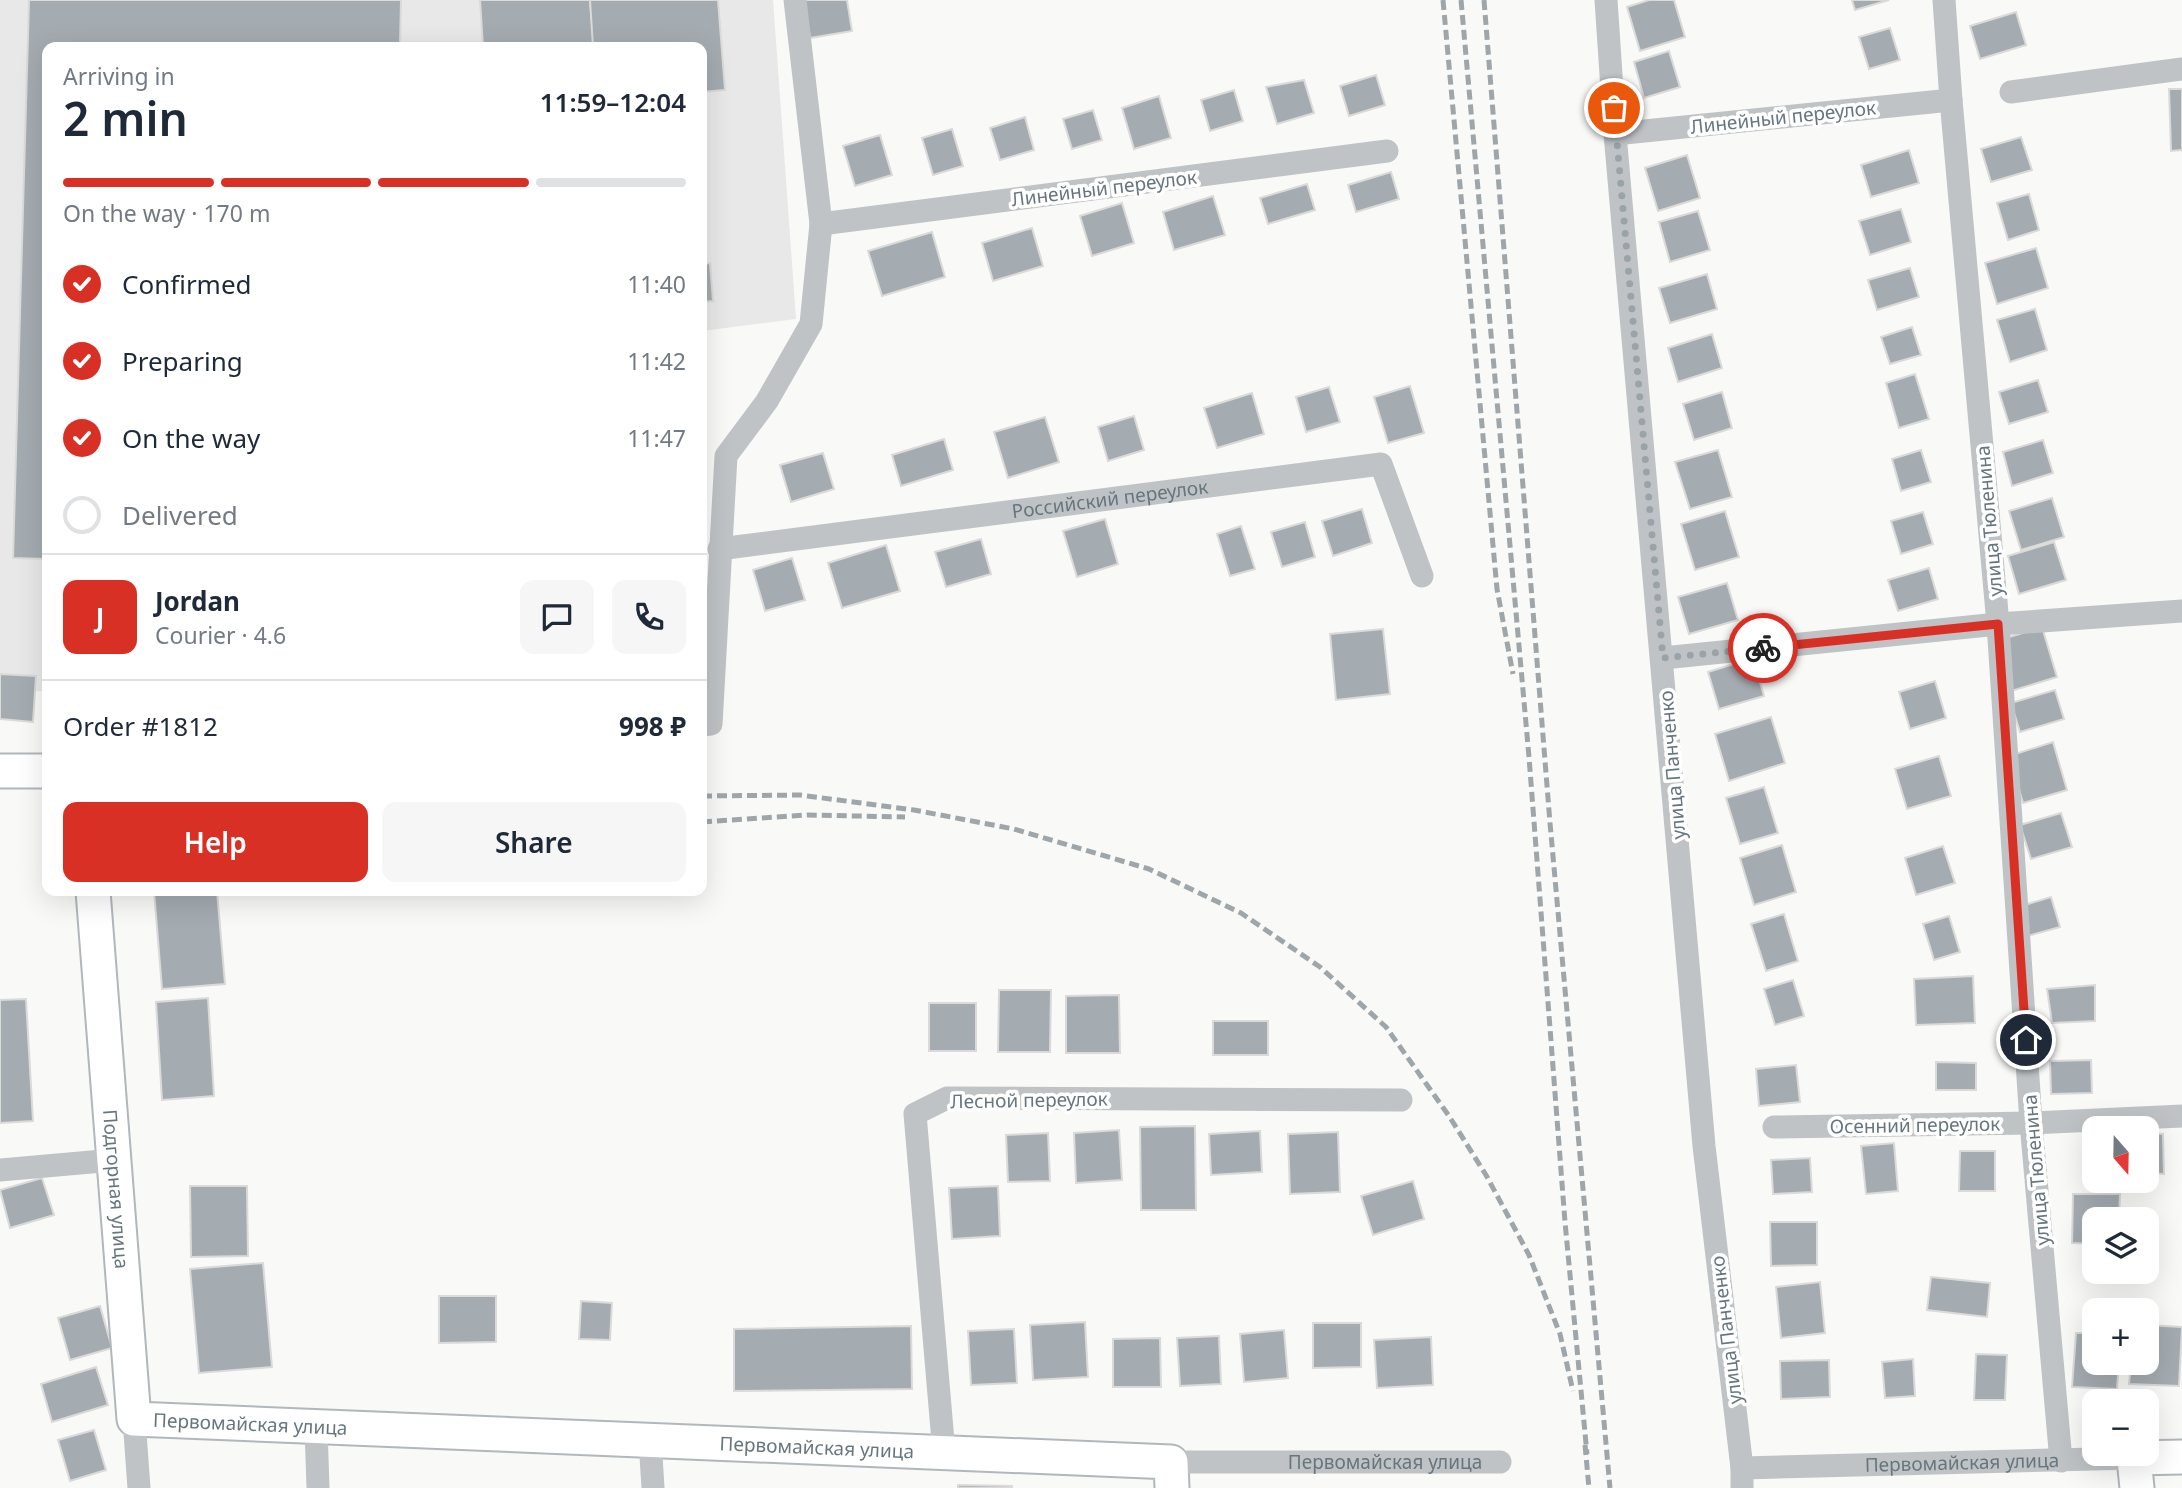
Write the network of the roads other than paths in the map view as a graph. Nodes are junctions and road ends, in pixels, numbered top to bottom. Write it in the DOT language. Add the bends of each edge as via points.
graph roads {
  1 [pos="795,0"];
  2 [pos="1606,0"];
  3 [pos="1944,0"];
  4 [pos="2182,69"];
  5 [pos="2011,92"];
  6 [pos="1951,100"];
  7 [pos="1615,134"];
  8 [pos="1387,151"];
  9 [pos="821,224"];
  10 [pos="719,549"];
  11 [pos="1422,576"];
  12 [pos="2182,611"];
  13 [pos="1998,624"];
  14 [pos="1663,658"];
  15 [pos="707,711"];
  16 [pos="0,771"];
  17 [pos="42,771"];
  18 [pos="93,896"];
  19 [pos="1401,1100"];
  20 [pos="2182,1116"];
  21 [pos="2031,1123"];
  22 [pos="1774,1127"];
  23 [pos="114,1160"];
  24 [pos="0,1170"];
  25 [pos="134,1419"];
  26 [pos="316,1427"];
  27 [pos="650,1440"];
  28 [pos="944,1453"];
  29 [pos="2182,1457"];
  30 [pos="2061,1461"];
  31 [pos="1500,1462"];
  32 [pos="2136,1473"];
  33 [pos="1171,1475"];
  34 [pos="1742,1478"];
  35 [pos="139,1488"];
  36 [pos="318,1488"];
  37 [pos="653,1488"];
  1 -- 9 [label="street"];
  2 -- 7 [label="street, улица Панченко"];
  3 -- 6 [label="street, улица Тюленина"];
  4 -- 5 [label="street"];
  6 -- 7 [label="street, Линейный переулок"];
  6 -- 13 [label="street, улица Тюленина"];
  7 -- 14 [label="street, улица Панченко"];
  8 -- 9 [label="street, Линейный переулок"];
  9 -- 10 [label="street" via="811,324 766,401 726,456"];
  10 -- 11 [label="street, Российский переулок" via="1381,464"];
  10 -- 15 [label="street"];
  12 -- 13 [label="street"];
  13 -- 14 [label="street"];
  13 -- 21 [label="street, улица Тюленина"];
  14 -- 34 [label="street, улица Панченко" via="1704,1146"];
  16 -- 17 [label="street"];
  18 -- 23 [label="street, Подгорная улица"];
  19 -- 28 [label="street, Лесной переулок" via="947,1098 915,1114"];
  20 -- 21 [label="street, Осенний переулок"];
  21 -- 22 [label="street, Осенний переулок"];
  21 -- 30 [label="street, улица Тюленина"];
  23 -- 24 [label="street"];
  23 -- 25 [label="street, Подгорная улица"];
  25 -- 26 [label="street, Первомайская улица"];
  25 -- 35 [label="street, Подгорная улица"];
  26 -- 27 [label="street, Первомайская улица"];
  26 -- 36 [label="street"];
  27 -- 28 [label="street, Первомайская улица"];
  27 -- 37 [label="street"];
  28 -- 33 [label="street, Первомайская улица"];
  29 -- 32 [label="street, Первомайская улица"];
  30 -- 32 [label="street, Первомайская улица"];
  30 -- 34 [label="street, Первомайская улица"];
  31 -- 33 [label="street, Первомайская улица"];
}
